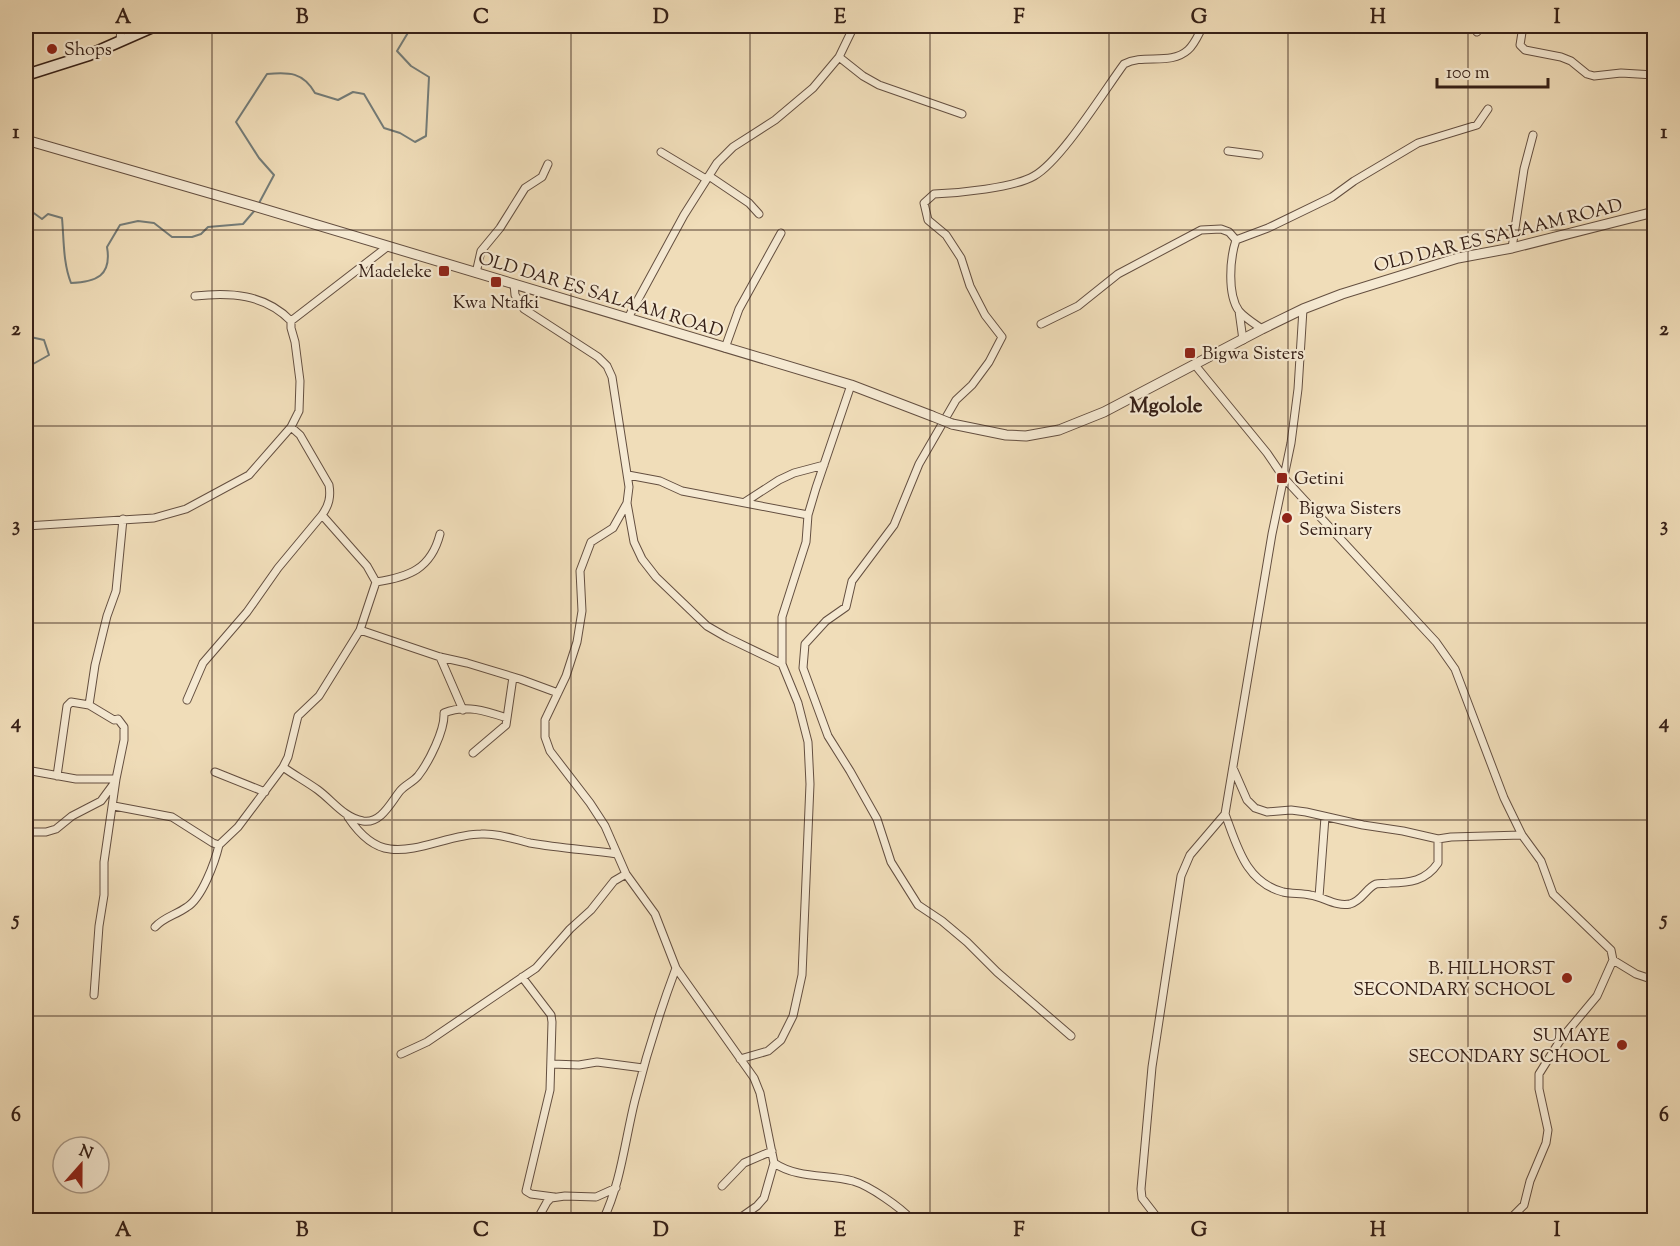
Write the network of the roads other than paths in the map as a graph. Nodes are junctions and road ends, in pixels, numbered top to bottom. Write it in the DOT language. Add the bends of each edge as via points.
graph roads {
  1 [pos="121,26"];
  2 [pos="154,26"];
  3 [pos="854,26"];
  4 [pos="1203,26"];
  5 [pos="1523,26"];
  6 [pos="120,42"];
  7 [pos="839,57"];
  8 [pos="26,75"];
  9 [pos="1654,75"];
  10 [pos="1488,109"];
  11 [pos="962,114"];
  12 [pos="1533,135"];
  13 [pos="26,140"];
  14 [pos="1228,151"];
  15 [pos="661,152"];
  16 [pos="1258,155"];
  17 [pos="548,164"];
  18 [pos="707,177"];
  19 [pos="1654,212"];
  20 [pos="759,214"];
  21 [pos="781,233"];
  22 [pos="1236,240"];
  23 [pos="387,247"];
  24 [pos="1512,248"];
  25 [pos="476,273"];
  26 [pos="514,284"];
  27 [pos="195,296"];
  28 [pos="1303,309"];
  29 [pos="1239,311"];
  30 [pos="628,318"];
  31 [pos="291,321"];
  32 [pos="1041,324"];
  33 [pos="1262,329"];
  34 [pos="1243,340"];
  35 [pos="725,348"];
  36 [pos="1195,365"];
  37 [pos="851,385"];
  38 [pos="291,427"];
  39 [pos="824,465"];
  40 [pos="628,475"];
  41 [pos="1284,478"];
  42 [pos="746,502"];
  43 [pos="627,503"];
  44 [pos="322,515"];
  45 [pos="808,515"];
  46 [pos="123,519"];
  47 [pos="26,526"];
  48 [pos="440,534"];
  49 [pos="376,582"];
  50 [pos="360,630"];
  51 [pos="440,657"];
  52 [pos="782,664"];
  53 [pos="513,677"];
  54 [pos="558,693"];
  55 [pos="187,700"];
  56 [pos="90,705"];
  57 [pos="463,710"];
  58 [pos="507,718"];
  59 [pos="473,753"];
  60 [pos="283,767"];
  61 [pos="1233,768"];
  62 [pos="26,770"];
  63 [pos="215,772"];
  64 [pos="57,776"];
  65 [pos="116,779"];
  66 [pos="265,792"];
  67 [pos="114,806"];
  68 [pos="347,814"];
  69 [pos="1225,814"];
  70 [pos="1325,817"];
  71 [pos="26,832"];
  72 [pos="1522,835"];
  73 [pos="1438,840"];
  74 [pos="219,845"];
  75 [pos="617,854"];
  76 [pos="626,874"];
  77 [pos="1319,897"];
  78 [pos="155,927"];
  79 [pos="1613,960"];
  80 [pos="676,968"];
  81 [pos="522,977"];
  82 [pos="1654,980"];
  83 [pos="94,995"];
  84 [pos="1071,1036"];
  85 [pos="401,1054"];
  86 [pos="740,1059"];
  87 [pos="552,1064"];
  88 [pos="643,1068"];
  89 [pos="772,1151"];
  90 [pos="774,1163"];
  91 [pos="722,1186"];
  92 [pos="616,1188"];
  93 [pos="554,1197"];
  94 [pos="537,1221"];
  95 [pos="603,1221"];
  96 [pos="737,1221"];
  97 [pos="912,1221"];
  98 [pos="1159,1221"];
  99 [pos="1481,1221"];
  1 -- 6 [label="street"];
  2 -- 6 [label="main road"];
  3 -- 7 [label="street"];
  4 -- 84 [label="street" via="1190,49 1176,57 1133,59 1124,64 1059,154 1035,176 962,193 934,194 924,203 928,220 946,236 961,258 985,315 1002,337 989,362 956,400 918,464 894,525 852,580 846,607 826,621 805,644 803,668 828,736 878,819 891,862 918,904 967,942"];
  5 -- 9 [label="street" via="1520,45 1525,50 1561,57 1587,74"];
  6 -- 8 [label="main road"];
  7 -- 11 [label="street" via="879,85"];
  7 -- 18 [label="street" via="813,88 733,147"];
  10 -- 22 [label="street" via="1477,125 1418,143 1332,197"];
  12 -- 24 [label="street"];
  13 -- 23 [label="street, OLD DAR ES SALAAM ROAD"];
  14 -- 16 [label="street"];
  15 -- 18 [label="street"];
  17 -- 25 [label="street" via="542,177 525,188 481,251"];
  18 -- 20 [label="street" via="749,203"];
  18 -- 30 [label="street"];
  19 -- 24 [label="street, OLD DAR ES SALAAM ROAD"];
  21 -- 35 [label="street" via="739,309"];
  22 -- 29 [label="street" via="1231,276"];
  22 -- 32 [label="street" via="1221,229 1201,230 1118,274 1078,306"];
  23 -- 25 [label="street, OLD DAR ES SALAAM ROAD"];
  23 -- 31 [label="street"];
  24 -- 28 [label="street, OLD DAR ES SALAAM ROAD" via="1458,258"];
  25 -- 26 [label="street, OLD DAR ES SALAAM ROAD"];
  26 -- 30 [label="street, OLD DAR ES SALAAM ROAD"];
  26 -- 40 [label="street" via="515,295 524,309 607,366"];
  27 -- 31 [label="street" via="235,294 261,300 282,311"];
  28 -- 33 [label="street, OLD DAR ES SALAAM ROAD"];
  28 -- 41 [label="street" via="1298,389"];
  29 -- 33 [label="street"];
  29 -- 34 [label="street"];
  30 -- 35 [label="street, OLD DAR ES SALAAM ROAD"];
  31 -- 38 [label="street" via="300,381 298,411"];
  33 -- 34 [label="street, OLD DAR ES SALAAM ROAD"];
  34 -- 36 [label="street, OLD DAR ES SALAAM ROAD"];
  35 -- 37 [label="street, OLD DAR ES SALAAM ROAD"];
  36 -- 37 [label="street, OLD DAR ES SALAAM ROAD, bridge" via="1104,412 1059,430 1026,436 952,424"];
  36 -- 41 [label="street"];
  37 -- 39 [label="street"];
  38 -- 44 [label="street" via="300,435 329,485 331,494"];
  38 -- 46 [label="street" via="249,475 186,509 154,518"];
  39 -- 42 [label="street" via="779,480"];
  39 -- 45 [label="street"];
  40 -- 42 [label="street" via="660,481 682,491"];
  40 -- 43 [label="street"];
  41 -- 61 [label="street"];
  41 -- 72 [label="street" via="1436,642 1455,669"];
  42 -- 45 [label="street"];
  43 -- 52 [label="street" via="634,542 656,577 707,626"];
  43 -- 54 [label="street" via="613,528 591,542 580,571 582,611 577,642"];
  44 -- 49 [label="street" via="368,566"];
  44 -- 55 [label="street" via="203,663"];
  45 -- 52 [label="street" via="806,542 782,616"];
  46 -- 47 [label="street"];
  46 -- 56 [label="street" via="116,591 106,616"];
  48 -- 49 [label="street" via="434,553 420,567 405,576"];
  49 -- 50 [label="street"];
  50 -- 51 [label="street"];
  50 -- 60 [label="street" via="320,696 298,717"];
  51 -- 53 [label="street"];
  51 -- 57 [label="street"];
  52 -- 86 [label="street" via="808,742 810,820 803,967 797,1004 781,1040 768,1051"];
  53 -- 54 [label="street"];
  53 -- 58 [label="street"];
  54 -- 75 [label="street" via="545,720 550,752 595,810"];
  56 -- 64 [label="street" via="68,703"];
  56 -- 65 [label="street" via="118,719 124,727"];
  57 -- 58 [label="street" via="470,708"];
  57 -- 68 [label="street" via="455,708 444,713 441,734 418,777 401,790 381,815 368,821"];
  58 -- 59 [label="street" via="506,725"];
  60 -- 66 [label="street"];
  60 -- 68 [label="street"];
  61 -- 69 [label="street"];
  61 -- 70 [label="street" via="1247,800 1255,808"];
  62 -- 64 [label="street"];
  63 -- 66 [label="street"];
  64 -- 65 [label="street"];
  65 -- 67 [label="street"];
  65 -- 71 [label="street" via="101,801 56,829"];
  66 -- 74 [label="street"];
  67 -- 74 [label="street" via="172,817"];
  67 -- 83 [label="street" via="104,862"];
  68 -- 75 [label="street" via="361,835 389,849 481,834"];
  69 -- 77 [label="street" via="1240,854 1257,878 1284,892"];
  69 -- 98 [label="street" via="1190,855 1181,876 1152,1066 1140,1189"];
  70 -- 73 [label="street"];
  70 -- 77 [label="street"];
  72 -- 73 [label="street"];
  72 -- 79 [label="street" via="1541,861 1553,894 1611,950"];
  73 -- 77 [label="street" via="1438,862 1427,875 1415,881 1375,885 1349,904"];
  74 -- 78 [label="street" via="193,903 165,917"];
  75 -- 76 [label="street"];
  76 -- 80 [label="street" via="655,914"];
  76 -- 81 [label="street" via="614,881 536,968"];
  79 -- 82 [label="street"];
  79 -- 99 [label="street" via="1597,996 1561,1039 1539,1074 1548,1130 1524,1205 1512,1217"];
  80 -- 86 [label="street"];
  80 -- 88 [label="street"];
  81 -- 85 [label="street" via="427,1042"];
  81 -- 87 [label="street" via="552,1018"];
  86 -- 89 [label="street" via="758,1089"];
  87 -- 88 [label="street" via="597,1062"];
  87 -- 93 [label="street" via="550,1090 526,1191"];
  88 -- 92 [label="street"];
  89 -- 90 [label="street"];
  89 -- 91 [label="street" via="744,1163"];
  90 -- 96 [label="street" via="764,1198"];
  90 -- 97 [label="street" via="804,1174 857,1183 890,1202"];
  92 -- 93 [label="street" via="596,1197"];
  92 -- 95 [label="street"];
  93 -- 94 [label="street"];
}
